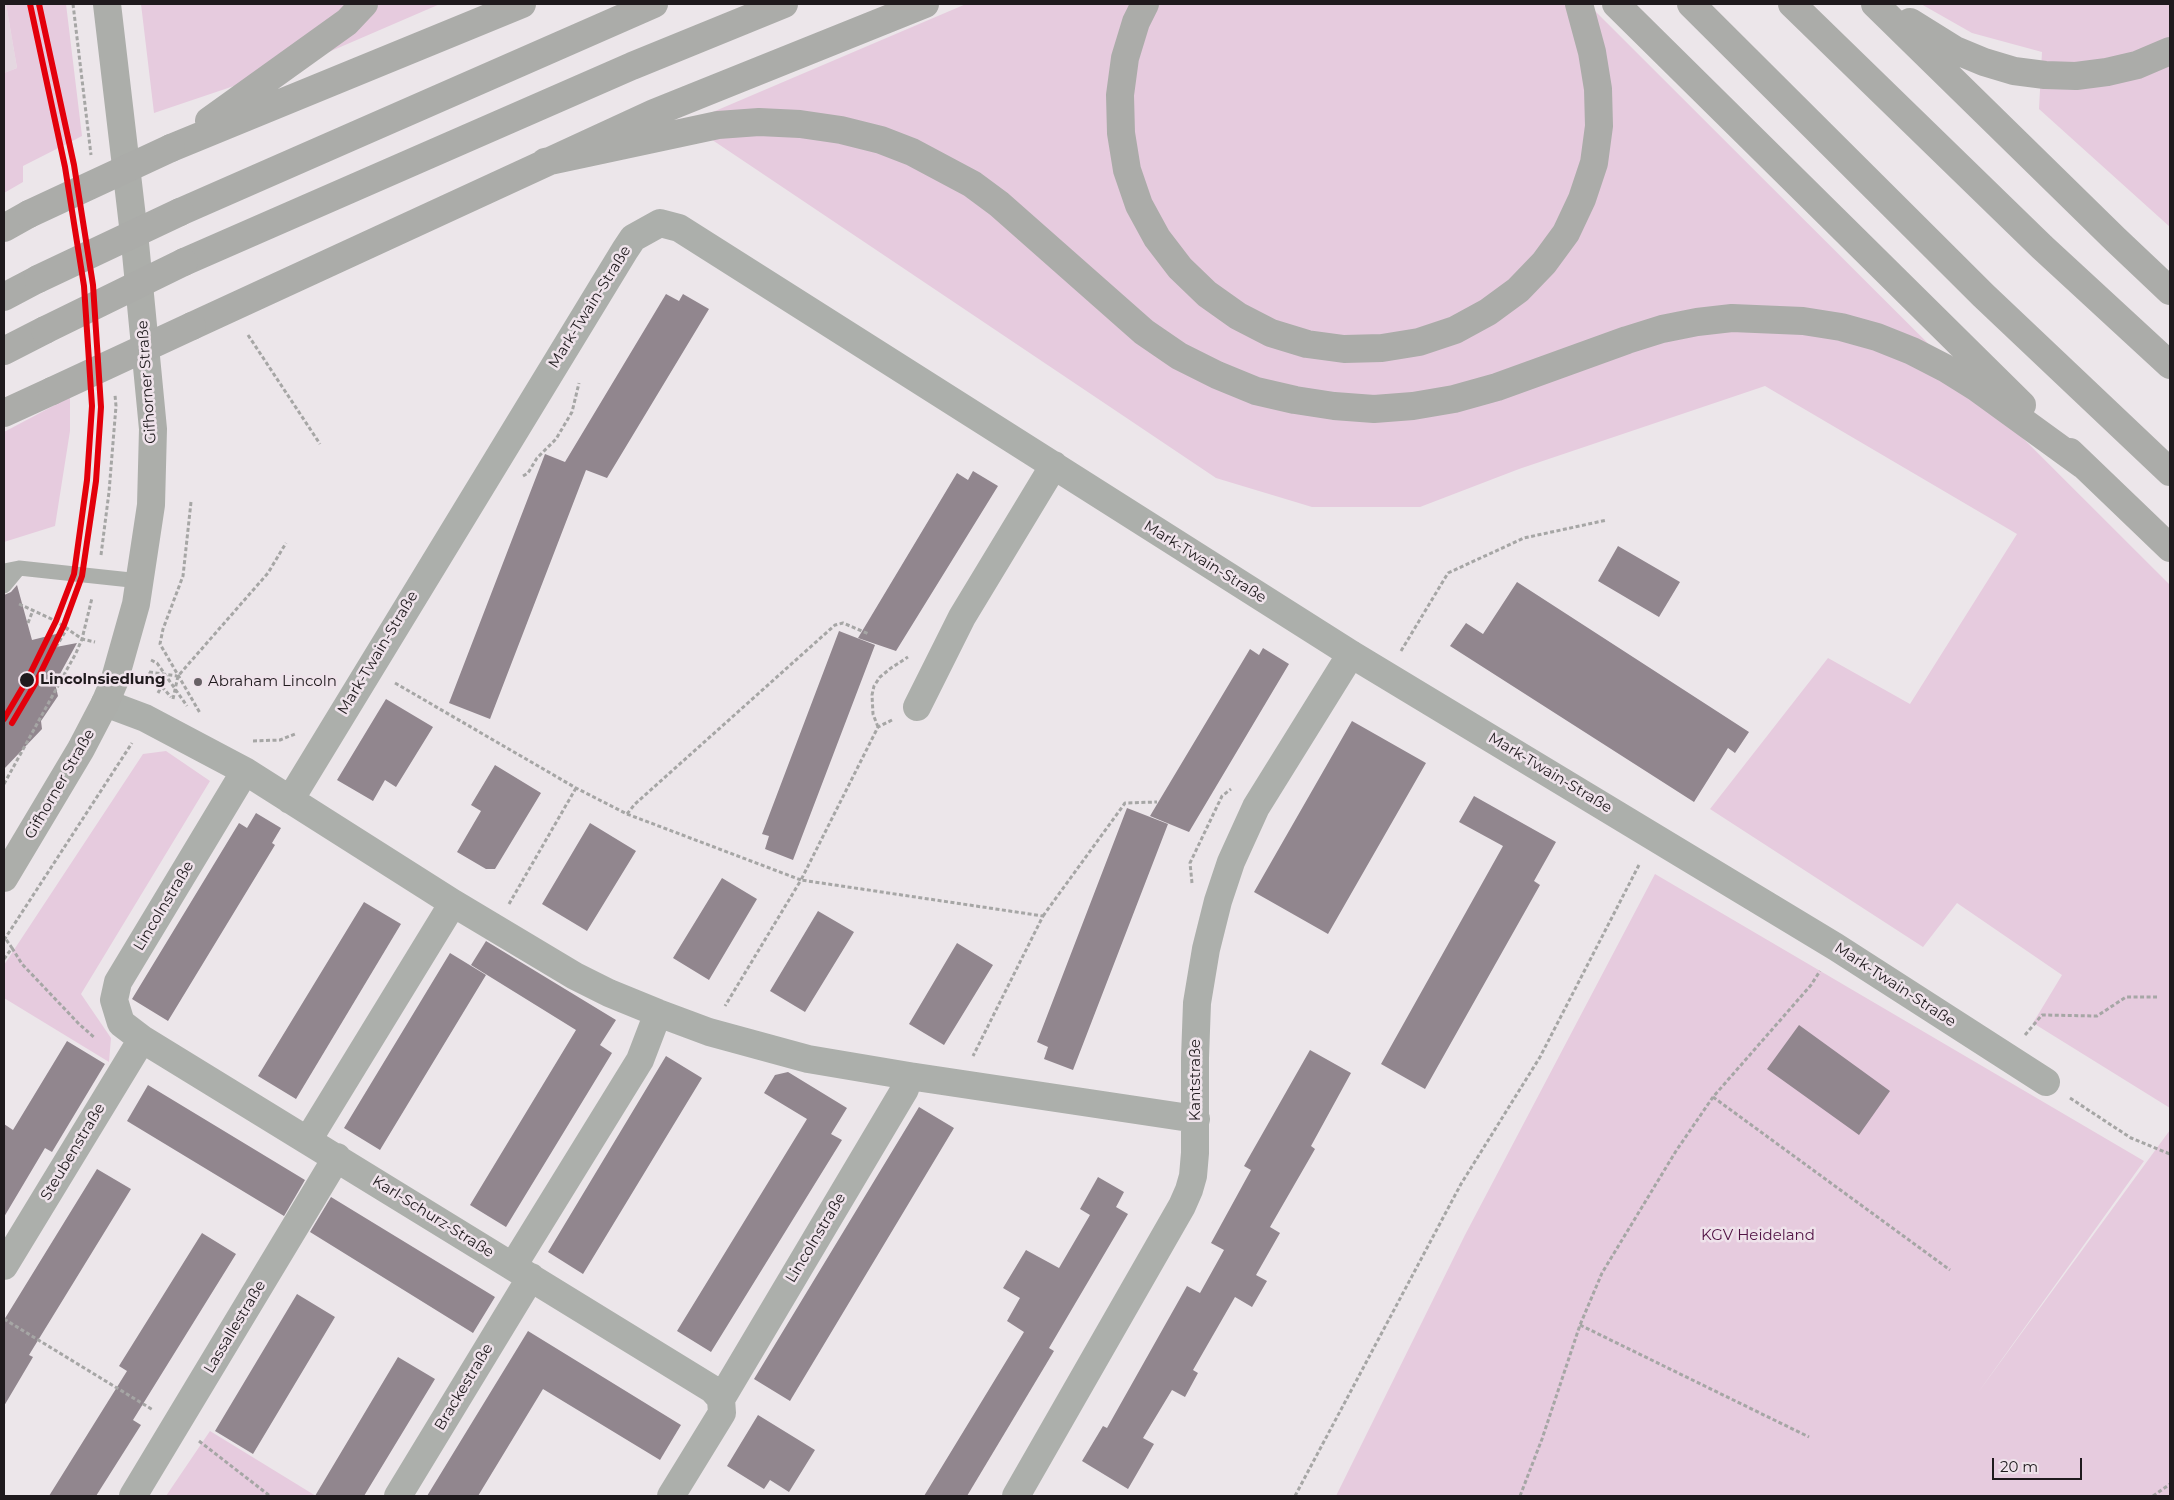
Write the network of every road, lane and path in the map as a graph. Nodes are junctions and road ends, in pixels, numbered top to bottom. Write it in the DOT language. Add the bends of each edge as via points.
graph roads {
  1 [pos="107,4"];
  2 [pos="364,4"];
  3 [pos="522,4"];
  4 [pos="654,4"];
  5 [pos="784,4"];
  6 [pos="924,4"];
  7 [pos="1145,4"];
  8 [pos="1579,4"];
  9 [pos="1616,4"];
  10 [pos="1691,4"];
  11 [pos="1792,4"];
  12 [pos="1875,4"];
  13 [pos="1887,4"];
  14 [pos="2170,51"];
  15 [pos="171,148"];
  16 [pos="545,162"];
  17 [pos="4,228"];
  18 [pos="2170,291"];
  19 [pos="4,296"];
  20 [pos="248,335"];
  21 [pos="4,351"];
  22 [pos="2170,365"];
  23 [pos="579,375"];
  24 [pos="4,413"];
  25 [pos="320,444"];
  26 [pos="2083,465"];
  27 [pos="1054,466"];
  28 [pos="2170,472"];
  29 [pos="521,477"];
  30 [pos="191,502"];
  31 [pos="1607,520"];
  32 [pos="286,543"];
  33 [pos="2170,548"];
  34 [pos="20,568"];
  35 [pos="4,571"];
  36 [pos="98,576"];
  37 [pos="140,581"];
  38 [pos="4,586"];
  39 [pos="11,600"];
  40 [pos="33,610"];
  41 [pos="28,623"];
  42 [pos="68,628"];
  43 [pos="869,634"];
  44 [pos="82,639"];
  45 [pos="56,648"];
  46 [pos="1351,654"];
  47 [pos="149,659"];
  48 [pos="165,674"];
  49 [pos="1386,675"];
  50 [pos="178,676"];
  51 [pos="389,679"];
  52 [pos="105,703"];
  53 [pos="917,707"];
  54 [pos="131,746"];
  55 [pos="245,771"];
  56 [pos="4,784"];
  57 [pos="576,788"];
  58 [pos="290,800"];
  59 [pos="1157,802"];
  60 [pos="627,814"];
  61 [pos="1654,836"];
  62 [pos="4,878"];
  63 [pos="801,880"];
  64 [pos="453,903"];
  65 [pos="1043,916"];
  66 [pos="494,928"];
  67 [pos="5,939"];
  68 [pos="1836,947"];
  69 [pos="12,948"];
  70 [pos="4,959"];
  71 [pos="2157,997"];
  72 [pos="658,1013"];
  73 [pos="709,1032"];
  74 [pos="142,1038"];
  75 [pos="99,1040"];
  76 [pos="2006,1056"];
  77 [pos="909,1076"];
  78 [pos="2046,1082"];
  79 [pos="960,1084"];
  80 [pos="1713,1097"];
  81 [pos="1196,1119"];
  82 [pos="308,1140"];
  83 [pos="2170,1154"];
  84 [pos="337,1157"];
  85 [pos="4,1266"];
  86 [pos="1950,1270"];
  87 [pos="522,1272"];
  88 [pos="4,1319"];
  89 [pos="1580,1325"];
  90 [pos="721,1399"];
  91 [pos="177,1424"];
  92 [pos="1809,1437"];
  93 [pos="2170,1484"];
  94 [pos="133,1496"];
  95 [pos="270,1496"];
  96 [pos="398,1496"];
  97 [pos="671,1496"];
  98 [pos="1016,1496"];
  99 [pos="1295,1496"];
  100 [pos="1520,1496"];
  101 [pos="2153,1496"];
  1 -- 37 [label="main road, Gifhorner Straße" via="153,429 150,505"];
  2 -- 15 [label="highway" via="347,22"];
  3 -- 15 [label="highway"];
  4 -- 19 [label="highway, bridge" via="180,212"];
  5 -- 21 [label="highway, bridge" via="632,66 184,262"];
  6 -- 16 [label="highway" via="654,113"];
  7 -- 8 [label="highway" via="1125,58 1120,95 1121,133 1127,170 1157,238 1180,268 1207,294 1238,316 1271,333 1307,344 1344,349 1382,348 1419,342 1463,326 1518,290 1544,263 1566,232 1594,163 1599,126 1592,52"];
  9 -- 26 [label="highway"];
  10 -- 28 [label="highway" via="1983,295"];
  11 -- 22 [label="highway" via="2042,247"];
  12 -- 18 [label="highway"];
  13 -- 14 [label="highway" via="1955,50 2014,71 2068,76 2106,72 2137,65"];
  15 -- 17 [label="highway, bridge"];
  16 -- 24 [label="highway, bridge"];
  16 -- 26 [label="highway" via="718,125 760,122 841,130 912,152 972,184 1144,332 1179,356 1256,390 1334,406 1374,409 1413,406 1497,387 1662,329 1732,318 1803,320 1877,337 1945,368"];
  20 -- 25 [label="path"];
  23 -- 29 [label="path" via="572,412 556,439"];
  26 -- 33 [label="highway"];
  27 -- 46 [label="street, Mark-Twain-Straße"];
  27 -- 53 [label="street" via="962,616"];
  27 -- 58 [label="street, Mark-Twain-Straße" via="679,228 660,222 633,238 625,250"];
  30 -- 50 [label="path" via="182,576 160,644"];
  31 -- 49 [label="path" via="1524,538 1448,573"];
  32 -- 50 [label="path" via="268,573"];
  34 -- 35 [label="lane"];
  34 -- 36 [label="lane"];
  34 -- 38 [label="lane"];
  36 -- 37 [label="lane"];
  36 -- 44 [label="path"];
  37 -- 52 [label="main road, Gifhorner Straße" via="124,649"];
  39 -- 40 [label="path"];
  40 -- 41 [label="path"];
  40 -- 42 [label="path"];
  42 -- 44 [label="path"];
  42 -- 45 [label="path"];
  43 -- 60 [label="path" via="843,623 836,625 642,797"];
  44 -- 56 [label="path"];
  46 -- 49 [label="street, Mark-Twain-Straße"];
  46 -- 81 [label="street, Kantstraße" via="1256,807 1231,862 1206,949 1197,1003"];
  47 -- 48 [label="path" via="157,663"];
  48 -- 50 [label="path"];
  48 -- 50 [label="path" via="149,672 173,699"];
  49 -- 61 [label="street, Mark-Twain-Straße"];
  51 -- 57 [label="path"];
  52 -- 55 [label="street" via="145,718"];
  52 -- 62 [label="main road, Gifhorner Straße"];
  53 -- 63 [label="path" via="878,727"];
  54 -- 67 [label="path"];
  55 -- 58 [label="street"];
  55 -- 74 [label="street, Lincolnstraße" via="118,982 114,1000 121,1023"];
  57 -- 60 [label="path"];
  57 -- 66 [label="path"];
  58 -- 64 [label="street"];
  59 -- 65 [label="path" via="1125,803"];
  60 -- 63 [label="path"];
  61 -- 68 [label="street, Mark-Twain-Straße"];
  61 -- 99 [label="path" via="1540,1057 1461,1184"];
  63 -- 65 [label="path"];
  63 -- 73 [label="path"];
  64 -- 66 [label="street"];
  64 -- 82 [label="street"];
  65 -- 79 [label="path"];
  66 -- 72 [label="street" via="575,976"];
  67 -- 69 [label="path"];
  68 -- 76 [label="street, Mark-Twain-Straße"];
  68 -- 80 [label="path" via="1811,985"];
  69 -- 70 [label="path"];
  69 -- 75 [label="path" via="22,964 79,1024"];
  71 -- 76 [label="path" via="2126,998 2097,1016 2042,1015"];
  72 -- 73 [label="street"];
  72 -- 87 [label="street" via="640,1060"];
  73 -- 77 [label="street" via="808,1059"];
  74 -- 82 [label="street, Karl-Schurz-Straße"];
  74 -- 85 [label="street, Steubenstraße"];
  76 -- 78 [label="street, Mark-Twain-Straße"];
  77 -- 79 [label="street"];
  77 -- 90 [label="street, Lincolnstraße" via="905,1089"];
  78 -- 83 [label="path" via="2131,1138"];
  79 -- 81 [label="street"];
  80 -- 86 [label="path"];
  80 -- 89 [label="path" via="1602,1273"];
  81 -- 98 [label="street, Kantstraße" via="1193,1176 1182,1206"];
  82 -- 84 [label="street, Karl-Schurz-Straße"];
  84 -- 87 [label="street, Karl-Schurz-Straße"];
  84 -- 91 [label="street, Lassallestraße"];
  87 -- 90 [label="street, Karl-Schurz-Straße" via="712,1389"];
  87 -- 96 [label="street, Brackestraße"];
  88 -- 91 [label="path"];
  89 -- 92 [label="path"];
  89 -- 100 [label="path"];
  90 -- 97 [label="street" via="722,1414"];
  91 -- 94 [label="street, Lassallestraße"];
  91 -- 95 [label="path"];
  93 -- 101 [label="path"];
}
